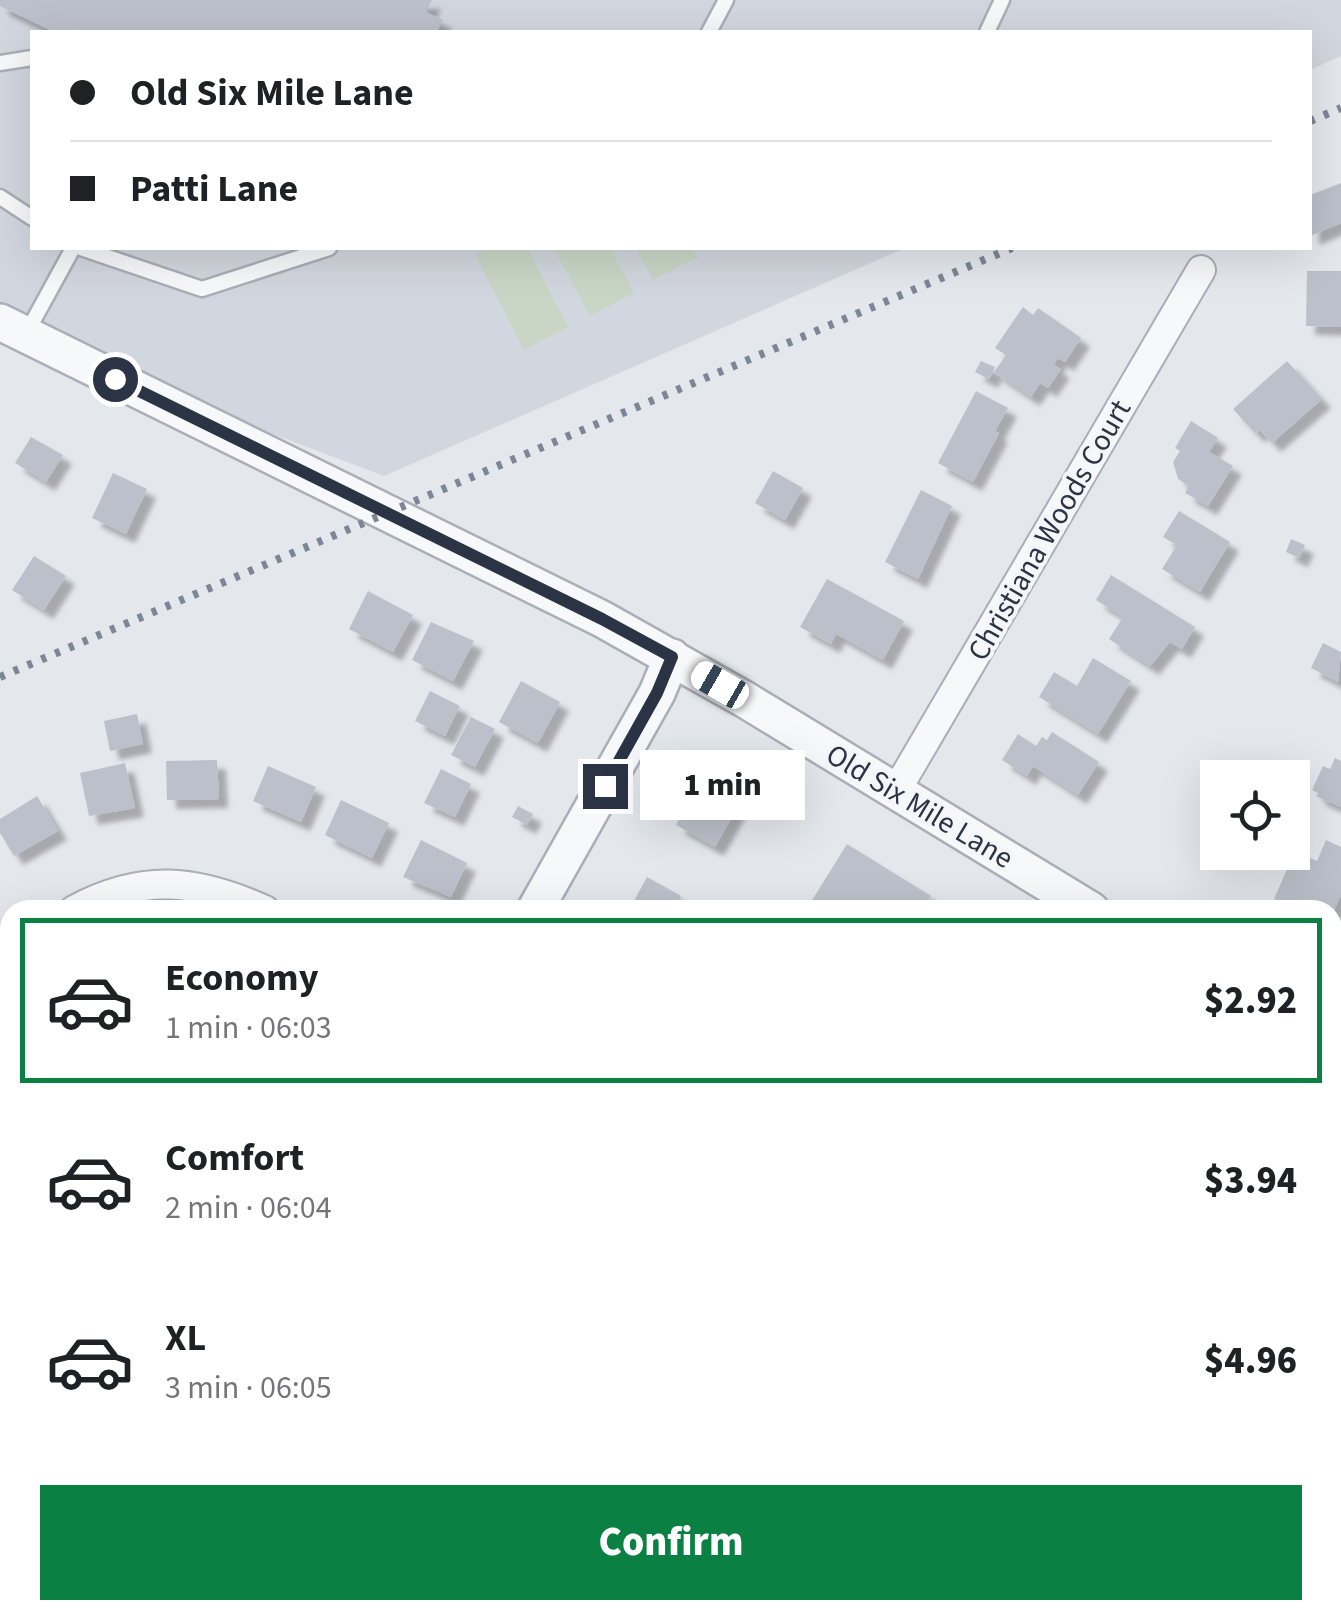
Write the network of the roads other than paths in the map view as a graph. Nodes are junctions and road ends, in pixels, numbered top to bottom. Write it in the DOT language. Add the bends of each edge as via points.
graph roads {
  1 [pos="726,0"];
  2 [pos="1002,0"];
  3 [pos="713,30"];
  4 [pos="987,30"];
  5 [pos="30,58"];
  6 [pos="0,64"];
  7 [pos="0,196"];
  8 [pos="30,217"];
  9 [pos="75,250"];
  10 [pos="83,250"];
  11 [pos="274,250"];
  12 [pos="323,250"];
  13 [pos="270,267"];
  14 [pos="1202,270"];
  15 [pos="13,328"];
  16 [pos="672,657"];
  17 [pos="896,791"];
  18 [pos="92,900"];
  19 [pos="240,900"];
  20 [pos="542,900"];
  21 [pos="1075,900"];
  1 -- 3 [label="lane"];
  2 -- 4 [label="lane"];
  5 -- 6 [label="lane"];
  7 -- 8 [label="lane"];
  9 -- 15 [label="lane"];
  10 -- 13 [label="lane" via="202,289"];
  11 -- 13 [label="lane"];
  12 -- 13 [label="lane"];
  14 -- 17 [label="street, Christiana Woods Court"];
  15 -- 16 [label="street, Old Six Mile Lane"];
  16 -- 17 [label="street, Old Six Mile Lane"];
  16 -- 20 [label="street"];
  17 -- 21 [label="street, Old Six Mile Lane"];
  18 -- 19 [label="street" via="154,884 212,889"];
}
